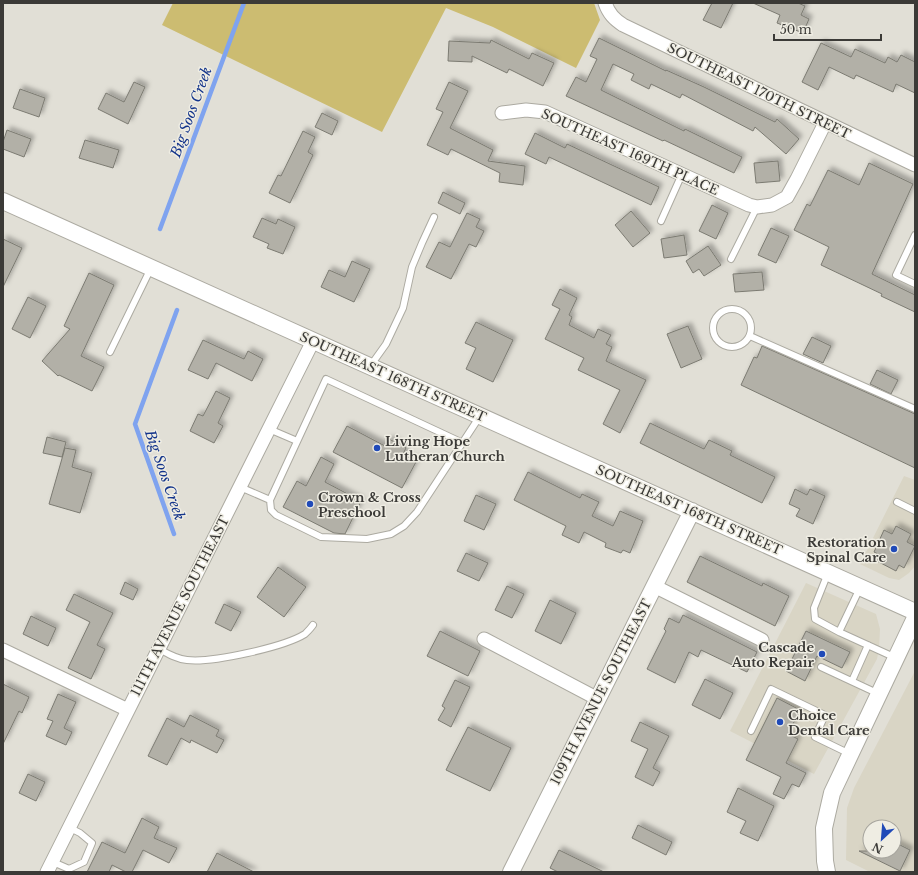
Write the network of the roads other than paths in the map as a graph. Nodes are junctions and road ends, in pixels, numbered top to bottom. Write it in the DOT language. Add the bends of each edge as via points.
graph roads {
  1 [pos="607,7"];
  2 [pos="502,113"];
  3 [pos="825,123"];
  4 [pos="915,166"];
  5 [pos="682,174"];
  6 [pos="3,201"];
  7 [pos="757,207"];
  8 [pos="434,218"];
  9 [pos="661,221"];
  10 [pos="915,235"];
  11 [pos="731,259"];
  12 [pos="151,268"];
  13 [pos="915,284"];
  14 [pos="750,336"];
  15 [pos="313,341"];
  16 [pos="110,352"];
  17 [pos="370,367"];
  18 [pos="915,409"];
  19 [pos="480,416"];
  20 [pos="269,429"];
  21 [pos="297,441"];
  22 [pos="463,443"];
  23 [pos="240,487"];
  24 [pos="270,500"];
  25 [pos="897,502"];
  26 [pos="692,511"];
  27 [pos="915,511"];
  28 [pos="828,573"];
  29 [pos="654,586"];
  30 [pos="860,587"];
  31 [pos="915,612"];
  32 [pos="915,618"];
  33 [pos="313,625"];
  34 [pos="839,632"];
  35 [pos="484,639"];
  36 [pos="762,640"];
  37 [pos="868,645"];
  38 [pos="159,649"];
  39 [pos="3,650"];
  40 [pos="896,658"];
  41 [pos="821,666"];
  42 [pos="852,681"];
  43 [pos="878,694"];
  44 [pos="598,699"];
  45 [pos="128,710"];
  46 [pos="751,731"];
  47 [pos="850,754"];
  48 [pos="70,828"];
  49 [pos="826,866"];
  50 [pos="50,867"];
  51 [pos="510,872"];
  1 -- 3 [label="street, SOUTHEAST 170TH STREET" via="614,19 623,26"];
  2 -- 5 [label="street, SOUTHEAST 169TH PLACE" via="526,110 545,112"];
  3 -- 4 [label="street, SOUTHEAST 170TH STREET"];
  3 -- 7 [label="street" via="787,197 772,205"];
  5 -- 7 [label="street, SOUTHEAST 169TH PLACE"];
  5 -- 9 [label="lane"];
  6 -- 12 [label="street, SOUTHEAST 168TH STREET"];
  7 -- 11 [label="lane"];
  8 -- 17 [label="lane" via="412,266 403,308 386,344"];
  10 -- 13 [label="lane" via="896,275"];
  12 -- 15 [label="street, SOUTHEAST 168TH STREET"];
  12 -- 16 [label="lane"];
  14 -- 14 [label="lane" via="750,321 746,314 739,310 724,310 714,320 713,335 724,346 739,346"];
  14 -- 18 [label="lane"];
  15 -- 17 [label="street, SOUTHEAST 168TH STREET"];
  15 -- 20 [label="street, 111TH AVENUE SOUTHEAST"];
  17 -- 19 [label="street, SOUTHEAST 168TH STREET"];
  19 -- 22 [label="lane"];
  19 -- 26 [label="street, SOUTHEAST 168TH STREET"];
  20 -- 21 [label="lane"];
  20 -- 23 [label="street, 111TH AVENUE SOUTHEAST"];
  21 -- 22 [label="lane" via="326,379"];
  21 -- 24 [label="lane"];
  22 -- 24 [label="lane" via="417,512 404,526 391,534 367,539 321,537 276,515 271,510"];
  23 -- 24 [label="lane"];
  23 -- 38 [label="street, 111TH AVENUE SOUTHEAST"];
  25 -- 27 [label="lane"];
  26 -- 28 [label="street, SOUTHEAST 168TH STREET"];
  26 -- 29 [label="street, 109TH AVENUE SOUTHEAST"];
  28 -- 30 [label="street, SOUTHEAST 168TH STREET"];
  28 -- 34 [label="lane" via="814,608 815,619"];
  29 -- 36 [label="street"];
  29 -- 44 [label="street, 109TH AVENUE SOUTHEAST"];
  30 -- 31 [label="street, SOUTHEAST 168TH STREET"];
  30 -- 34 [label="lane"];
  32 -- 40 [label="street"];
  33 -- 38 [label="lane" via="306,633 287,641 216,659 188,661 177,659"];
  34 -- 37 [label="lane"];
  35 -- 44 [label="street"];
  37 -- 40 [label="lane"];
  37 -- 42 [label="lane"];
  38 -- 45 [label="street, 111TH AVENUE SOUTHEAST"];
  39 -- 45 [label="street"];
  40 -- 43 [label="street"];
  41 -- 42 [label="lane"];
  42 -- 43 [label="lane"];
  43 -- 47 [label="street"];
  44 -- 51 [label="street, 109TH AVENUE SOUTHEAST"];
  45 -- 48 [label="street, 111TH AVENUE SOUTHEAST"];
  46 -- 47 [label="lane" via="771,689 825,715 815,737"];
  47 -- 49 [label="street" via="832,793 824,828"];
  48 -- 50 [label="street, 111TH AVENUE SOUTHEAST"];
  48 -- 50 [label="lane" via="92,843 84,862 69,869"];
}
